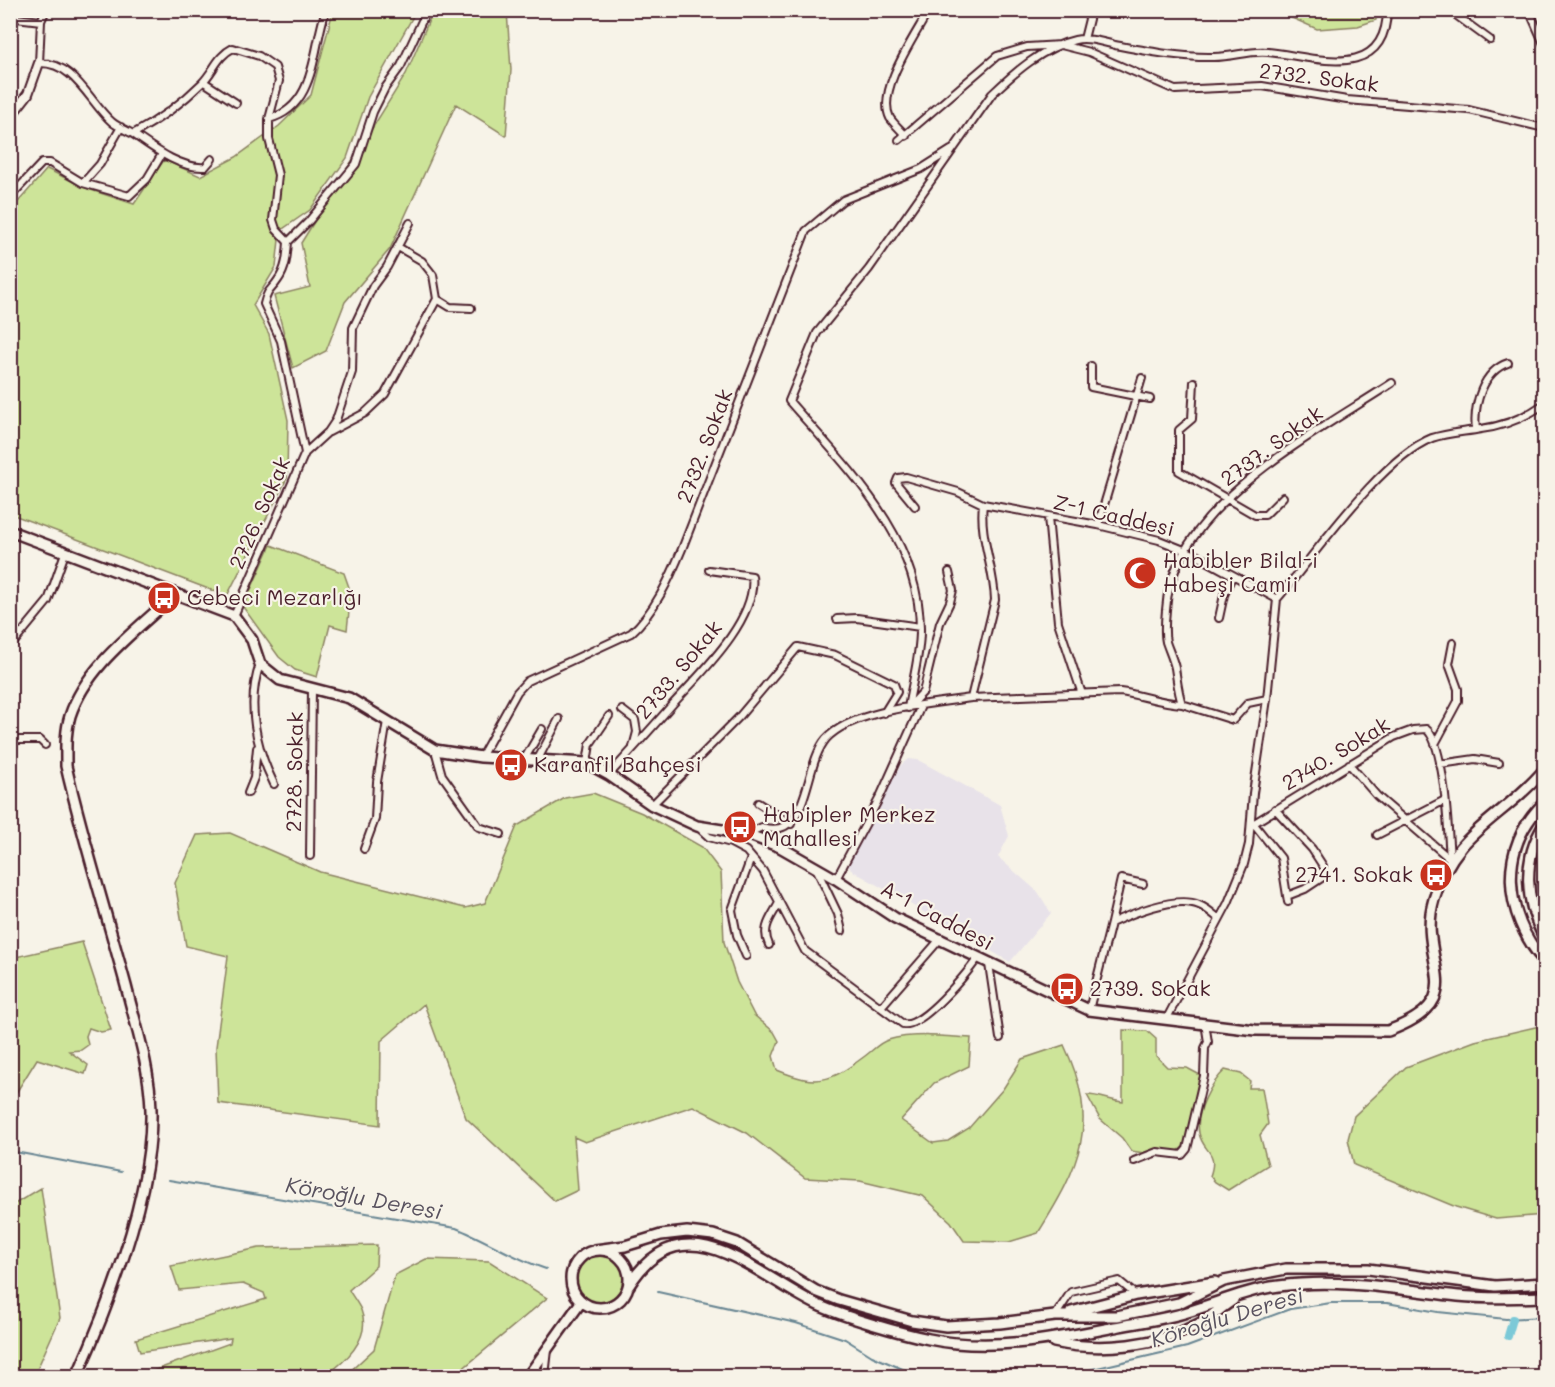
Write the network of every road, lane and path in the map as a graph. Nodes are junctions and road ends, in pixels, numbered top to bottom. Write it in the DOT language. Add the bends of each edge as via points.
graph roads {
  1 [pos="46,10"];
  2 [pos="326,10"];
  3 [pos="427,10"];
  4 [pos="929,10"];
  5 [pos="1095,10"];
  6 [pos="1387,10"];
  7 [pos="1449,10"];
  8 [pos="1529,10"];
  9 [pos="16,18"];
  10 [pos="41,21"];
  11 [pos="1084,39"];
  12 [pos="1490,40"];
  13 [pos="1545,44"];
  14 [pos="1061,45"];
  15 [pos="39,63"];
  16 [pos="204,82"];
  17 [pos="236,103"];
  18 [pos="10,117"];
  19 [pos="268,119"];
  20 [pos="121,128"];
  21 [pos="1545,128"];
  22 [pos="133,134"];
  23 [pos="906,136"];
  24 [pos="899,140"];
  25 [pos="954,148"];
  26 [pos="162,154"];
  27 [pos="212,159"];
  28 [pos="83,183"];
  29 [pos="10,197"];
  30 [pos="410,224"];
  31 [pos="288,242"];
  32 [pos="398,247"];
  33 [pos="437,299"];
  34 [pos="471,308"];
  35 [pos="1508,363"];
  36 [pos="1091,366"];
  37 [pos="1142,378"];
  38 [pos="1194,382"];
  39 [pos="1392,383"];
  40 [pos="1137,396"];
  41 [pos="1150,399"];
  42 [pos="1545,404"];
  43 [pos="1476,430"];
  44 [pos="328,432"];
  45 [pos="305,453"];
  46 [pos="1283,497"];
  47 [pos="1226,499"];
  48 [pos="983,504"];
  49 [pos="915,506"];
  50 [pos="1048,517"];
  51 [pos="1098,525"];
  52 [pos="10,531"];
  53 [pos="1184,550"];
  54 [pos="66,553"];
  55 [pos="709,570"];
  56 [pos="949,572"];
  57 [pos="1232,576"];
  58 [pos="174,594"];
  59 [pos="1277,598"];
  60 [pos="234,616"];
  61 [pos="1220,618"];
  62 [pos="837,619"];
  63 [pos="920,627"];
  64 [pos="1453,643"];
  65 [pos="10,647"];
  66 [pos="260,664"];
  67 [pos="312,689"];
  68 [pos="1082,694"];
  69 [pos="971,698"];
  70 [pos="1267,699"];
  71 [pos="1182,704"];
  72 [pos="921,706"];
  73 [pos="908,708"];
  74 [pos="622,710"];
  75 [pos="884,714"];
  76 [pos="609,716"];
  77 [pos="559,720"];
  78 [pos="387,721"];
  79 [pos="542,729"];
  80 [pos="10,738"];
  81 [pos="1436,742"];
  82 [pos="257,744"];
  83 [pos="45,745"];
  84 [pos="435,750"];
  85 [pos="632,751"];
  86 [pos="481,757"];
  87 [pos="525,758"];
  88 [pos="538,759"];
  89 [pos="587,763"];
  90 [pos="1499,763"];
  91 [pos="1349,764"];
  92 [pos="1440,764"];
  93 [pos="1545,770"];
  94 [pos="609,775"];
  95 [pos="274,784"];
  96 [pos="248,793"];
  97 [pos="1445,800"];
  98 [pos="758,803"];
  99 [pos="1545,803"];
  100 [pos="652,805"];
  101 [pos="1275,810"];
  102 [pos="1406,819"];
  103 [pos="791,824"];
  104 [pos="1253,825"];
  105 [pos="1545,825"];
  106 [pos="697,826"];
  107 [pos="501,834"];
  108 [pos="747,834"];
  109 [pos="1377,835"];
  110 [pos="364,849"];
  111 [pos="310,856"];
  112 [pos="751,858"];
  113 [pos="1450,859"];
  114 [pos="1323,866"];
  115 [pos="816,868"];
  116 [pos="1323,877"];
  117 [pos="836,879"];
  118 [pos="1143,884"];
  119 [pos="779,903"];
  120 [pos="1219,919"];
  121 [pos="1111,923"];
  122 [pos="842,931"];
  123 [pos="1545,937"];
  124 [pos="941,938"];
  125 [pos="769,945"];
  126 [pos="746,956"];
  127 [pos="978,958"];
  128 [pos="1545,961"];
  129 [pos="989,964"];
  130 [pos="881,1007"];
  131 [pos="1089,1010"];
  132 [pos="1167,1018"];
  133 [pos="1205,1022"];
  134 [pos="1000,1038"];
  135 [pos="1134,1161"];
  136 [pos="595,1250"];
  137 [pos="1224,1281"];
  138 [pos="1545,1283"];
  139 [pos="628,1287"];
  140 [pos="1136,1294"];
  141 [pos="1240,1295"];
  142 [pos="1545,1297"];
  143 [pos="581,1302"];
  144 [pos="1055,1316"];
  145 [pos="1049,1341"];
  146 [pos="548,1349"];
  147 [pos="77,1377"];
  148 [pos="528,1377"];
  149 [pos="545,1377"];
  1 -- 10 [label="street"];
  2 -- 19 [label="street" via="306,90 283,115"];
  3 -- 31 [label="street" via="373,112 356,164"];
  4 -- 23 [label="street" via="896,70 889,91 890,118"];
  5 -- 11 [label="street"];
  6 -- 11 [label="street, 2732. Sokak" via="1383,33 1373,49 1358,58 1337,62 1256,51 1203,57"];
  7 -- 12 [label="street"];
  8 -- 13 [label="street"];
  9 -- 10 [label="street"];
  10 -- 15 [label="street"];
  11 -- 14 [label="street, 2732. Sokak"];
  14 -- 21 [label="street, 2732. Sokak" via="1089,52 1176,90 1262,86 1347,100 1469,110"];
  14 -- 23 [label="street, 2732. Sokak" via="1027,47 997,56"];
  14 -- 25 [label="street, 2732. Sokak" via="1014,73 992,94"];
  15 -- 18 [label="street" via="28,94"];
  15 -- 20 [label="street" via="52,63 70,74"];
  16 -- 17 [label="street"];
  16 -- 19 [label="street" via="223,53 233,48 259,56 275,67 279,81"];
  16 -- 22 [label="street"];
  19 -- 31 [label="street" via="268,140 278,175 273,220"];
  20 -- 22 [label="street"];
  20 -- 28 [label="street" via="100,164"];
  22 -- 26 [label="street"];
  23 -- 24 [label="street, 2732. Sokak"];
  25 -- 63 [label="street, 2732. Sokak" via="870,269 817,333 789,401 871,495 907,559"];
  25 -- 86 [label="street, 2732. Sokak" via="921,169 843,200 806,231 682,549 641,624 630,633 527,681"];
  26 -- 27 [label="street" via="196,168 205,167"];
  26 -- 28 [label="street" via="147,179 129,196"];
  28 -- 29 [label="street" via="51,163 42,163"];
  30 -- 32 [label="street, 2726. Sokak"];
  31 -- 45 [label="street" via="287,261 281,276 268,290 264,304 281,341"];
  32 -- 33 [label="street" via="422,261 433,275"];
  32 -- 44 [label="street, 2726. Sokak" via="353,328 352,372"];
  33 -- 34 [label="street" via="450,307"];
  33 -- 44 [label="street, 2726. Sokak" via="385,393 365,413"];
  35 -- 43 [label="street" via="1490,373 1477,403"];
  36 -- 40 [label="street" via="1090,387"];
  37 -- 40 [label="street"];
  38 -- 47 [label="street" via="1192,419 1179,430 1179,471"];
  39 -- 47 [label="street, 2737. Sokak" via="1260,470"];
  40 -- 41 [label="street"];
  40 -- 51 [label="street"];
  42 -- 43 [label="street" via="1509,423"];
  43 -- 59 [label="street" via="1432,439 1390,468"];
  44 -- 45 [label="street, 2726. Sokak"];
  45 -- 60 [label="street, 2726. Sokak"];
  46 -- 47 [label="street" via="1260,517"];
  47 -- 53 [label="street, 2737. Sokak"];
  48 -- 49 [label="street, Z-1 Caddesi" via="958,492 898,478 896,483"];
  48 -- 50 [label="street, Z-1 Caddesi"];
  48 -- 69 [label="street" via="981,524 995,600"];
  50 -- 51 [label="street, Z-1 Caddesi"];
  50 -- 68 [label="street" via="1058,622"];
  51 -- 53 [label="street, Z-1 Caddesi"];
  52 -- 54 [label="main road"];
  53 -- 57 [label="street, Z-1 Caddesi"];
  53 -- 71 [label="street, 2737. Sokak" via="1172,576 1166,608 1166,641"];
  54 -- 58 [label="main road"];
  54 -- 65 [label="street" via="48,601"];
  55 -- 85 [label="street, 2733. Sokak" via="752,576 748,600 733,634"];
  56 -- 73 [label="street" via="953,590 934,642 924,692"];
  57 -- 59 [label="street, Z-1 Caddesi"];
  57 -- 61 [label="street"];
  58 -- 60 [label="main road"];
  58 -- 147 [label="main road" via="85,683 75,701 66,734 66,766 139,1035 151,1114 147,1155 115,1287"];
  59 -- 70 [label="street"];
  60 -- 66 [label="main road" via="252,640"];
  62 -- 63 [label="street"];
  63 -- 73 [label="street"];
  64 -- 81 [label="street" via="1449,664 1459,697"];
  66 -- 67 [label="main road, A-1 Caddesi" via="280,680"];
  66 -- 82 [label="street" via="255,680"];
  67 -- 78 [label="main road, A-1 Caddesi" via="349,698"];
  67 -- 111 [label="street, 2728. Sokak"];
  68 -- 69 [label="street"];
  68 -- 71 [label="street" via="1120,692"];
  69 -- 72 [label="street"];
  70 -- 71 [label="street" via="1248,703 1233,720"];
  70 -- 104 [label="street" via="1252,793"];
  72 -- 73 [label="street"];
  72 -- 117 [label="street" via="880,797"];
  73 -- 75 [label="street"];
  74 -- 85 [label="street" via="635,720 637,732"];
  75 -- 100 [label="street" via="897,692 894,684 835,655 798,647 739,717"];
  75 -- 103 [label="street" via="851,723 826,739"];
  76 -- 89 [label="street" via="590,744"];
  77 -- 88 [label="street"];
  78 -- 84 [label="main road, A-1 Caddesi"];
  78 -- 110 [label="street" via="375,819"];
  79 -- 87 [label="street"];
  80 -- 83 [label="street" via="39,740"];
  81 -- 91 [label="street, 2740. Sokak" via="1426,729 1413,730"];
  81 -- 92 [label="street"];
  82 -- 95 [label="street"];
  82 -- 96 [label="street" via="254,778"];
  84 -- 86 [label="main road, A-1 Caddesi"];
  84 -- 107 [label="street" via="442,775 479,827"];
  85 -- 94 [label="street, 2733. Sokak"];
  86 -- 87 [label="main road, A-1 Caddesi"];
  87 -- 88 [label="main road, A-1 Caddesi"];
  88 -- 89 [label="main road, A-1 Caddesi"];
  89 -- 94 [label="main road, A-1 Caddesi"];
  90 -- 92 [label="street" via="1475,759"];
  91 -- 101 [label="street, 2740. Sokak"];
  91 -- 102 [label="street" via="1377,796"];
  92 -- 97 [label="street"];
  93 -- 113 [label="main road, A-1 Caddesi" via="1515,801 1478,827"];
  94 -- 100 [label="main road, A-1 Caddesi"];
  97 -- 102 [label="street"];
  97 -- 113 [label="street"];
  98 -- 103 [label="street"];
  99 -- 128 [label="main road" via="1519,835 1511,874 1512,899 1522,926"];
  100 -- 106 [label="main road, A-1 Caddesi"];
  101 -- 104 [label="street, 2740. Sokak"];
  101 -- 114 [label="street"];
  102 -- 109 [label="street"];
  102 -- 113 [label="street"];
  103 -- 108 [label="street" via="783,830 762,827"];
  104 -- 116 [label="street" via="1281,858 1287,899"];
  104 -- 120 [label="street" via="1244,864"];
  105 -- 123 [label="main road" via="1536,837 1529,876 1530,901"];
  106 -- 108 [label="main road, A-1 Caddesi"];
  106 -- 112 [label="street" via="709,837 746,851"];
  108 -- 115 [label="main road, A-1 Caddesi"];
  112 -- 119 [label="street" via="763,871"];
  112 -- 126 [label="street" via="732,910"];
  113 -- 133 [label="main road, A-1 Caddesi" via="1433,901 1431,944 1438,993 1425,1013 1388,1031 1255,1030"];
  115 -- 117 [label="main road, A-1 Caddesi"];
  115 -- 122 [label="street"];
  117 -- 124 [label="main road, A-1 Caddesi" via="895,918"];
  118 -- 121 [label="street" via="1121,879"];
  119 -- 125 [label="street" via="765,928"];
  119 -- 130 [label="street" via="806,951"];
  120 -- 121 [label="street" via="1198,904 1180,903 1131,914"];
  120 -- 132 [label="street"];
  121 -- 131 [label="street"];
  124 -- 127 [label="main road, A-1 Caddesi"];
  124 -- 130 [label="street"];
  127 -- 129 [label="main road, A-1 Caddesi"];
  127 -- 130 [label="street" via="914,1024 903,1024"];
  129 -- 131 [label="main road, A-1 Caddesi"];
  129 -- 134 [label="street"];
  131 -- 132 [label="main road, A-1 Caddesi"];
  132 -- 133 [label="main road, A-1 Caddesi"];
  133 -- 135 [label="street" via="1206,1068 1187,1149 1182,1155 1157,1152"];
  136 -- 139 [label="main road" via="605,1250 622,1260 627,1268"];
  136 -- 143 [label="main road" via="586,1253 573,1267 571,1286"];
  136 -- 144 [label="main road" via="661,1235 713,1235 756,1253 816,1291 912,1321 957,1325"];
  137 -- 138 [label="main road" via="1286,1269 1327,1267 1495,1286"];
  137 -- 140 [label="main road"];
  137 -- 144 [label="main road" via="1179,1303 1145,1311 1117,1316"];
  139 -- 143 [label="main road" via="617,1303 608,1307"];
  139 -- 145 [label="main road" via="646,1262 658,1253 683,1245 704,1246 747,1264 820,1306 929,1340 985,1345"];
  140 -- 144 [label="main road"];
  140 -- 144 [label="street" via="1119,1281 1071,1292"];
  141 -- 142 [label="main road" via="1278,1286 1323,1282 1488,1298"];
  141 -- 145 [label="main road" via="1176,1315"];
  141 -- 145 [label="main road" via="1199,1324 1148,1341 1079,1347"];
  143 -- 146 [label="main road"];
  146 -- 148 [label="main road"];
  146 -- 149 [label="street"];
}
